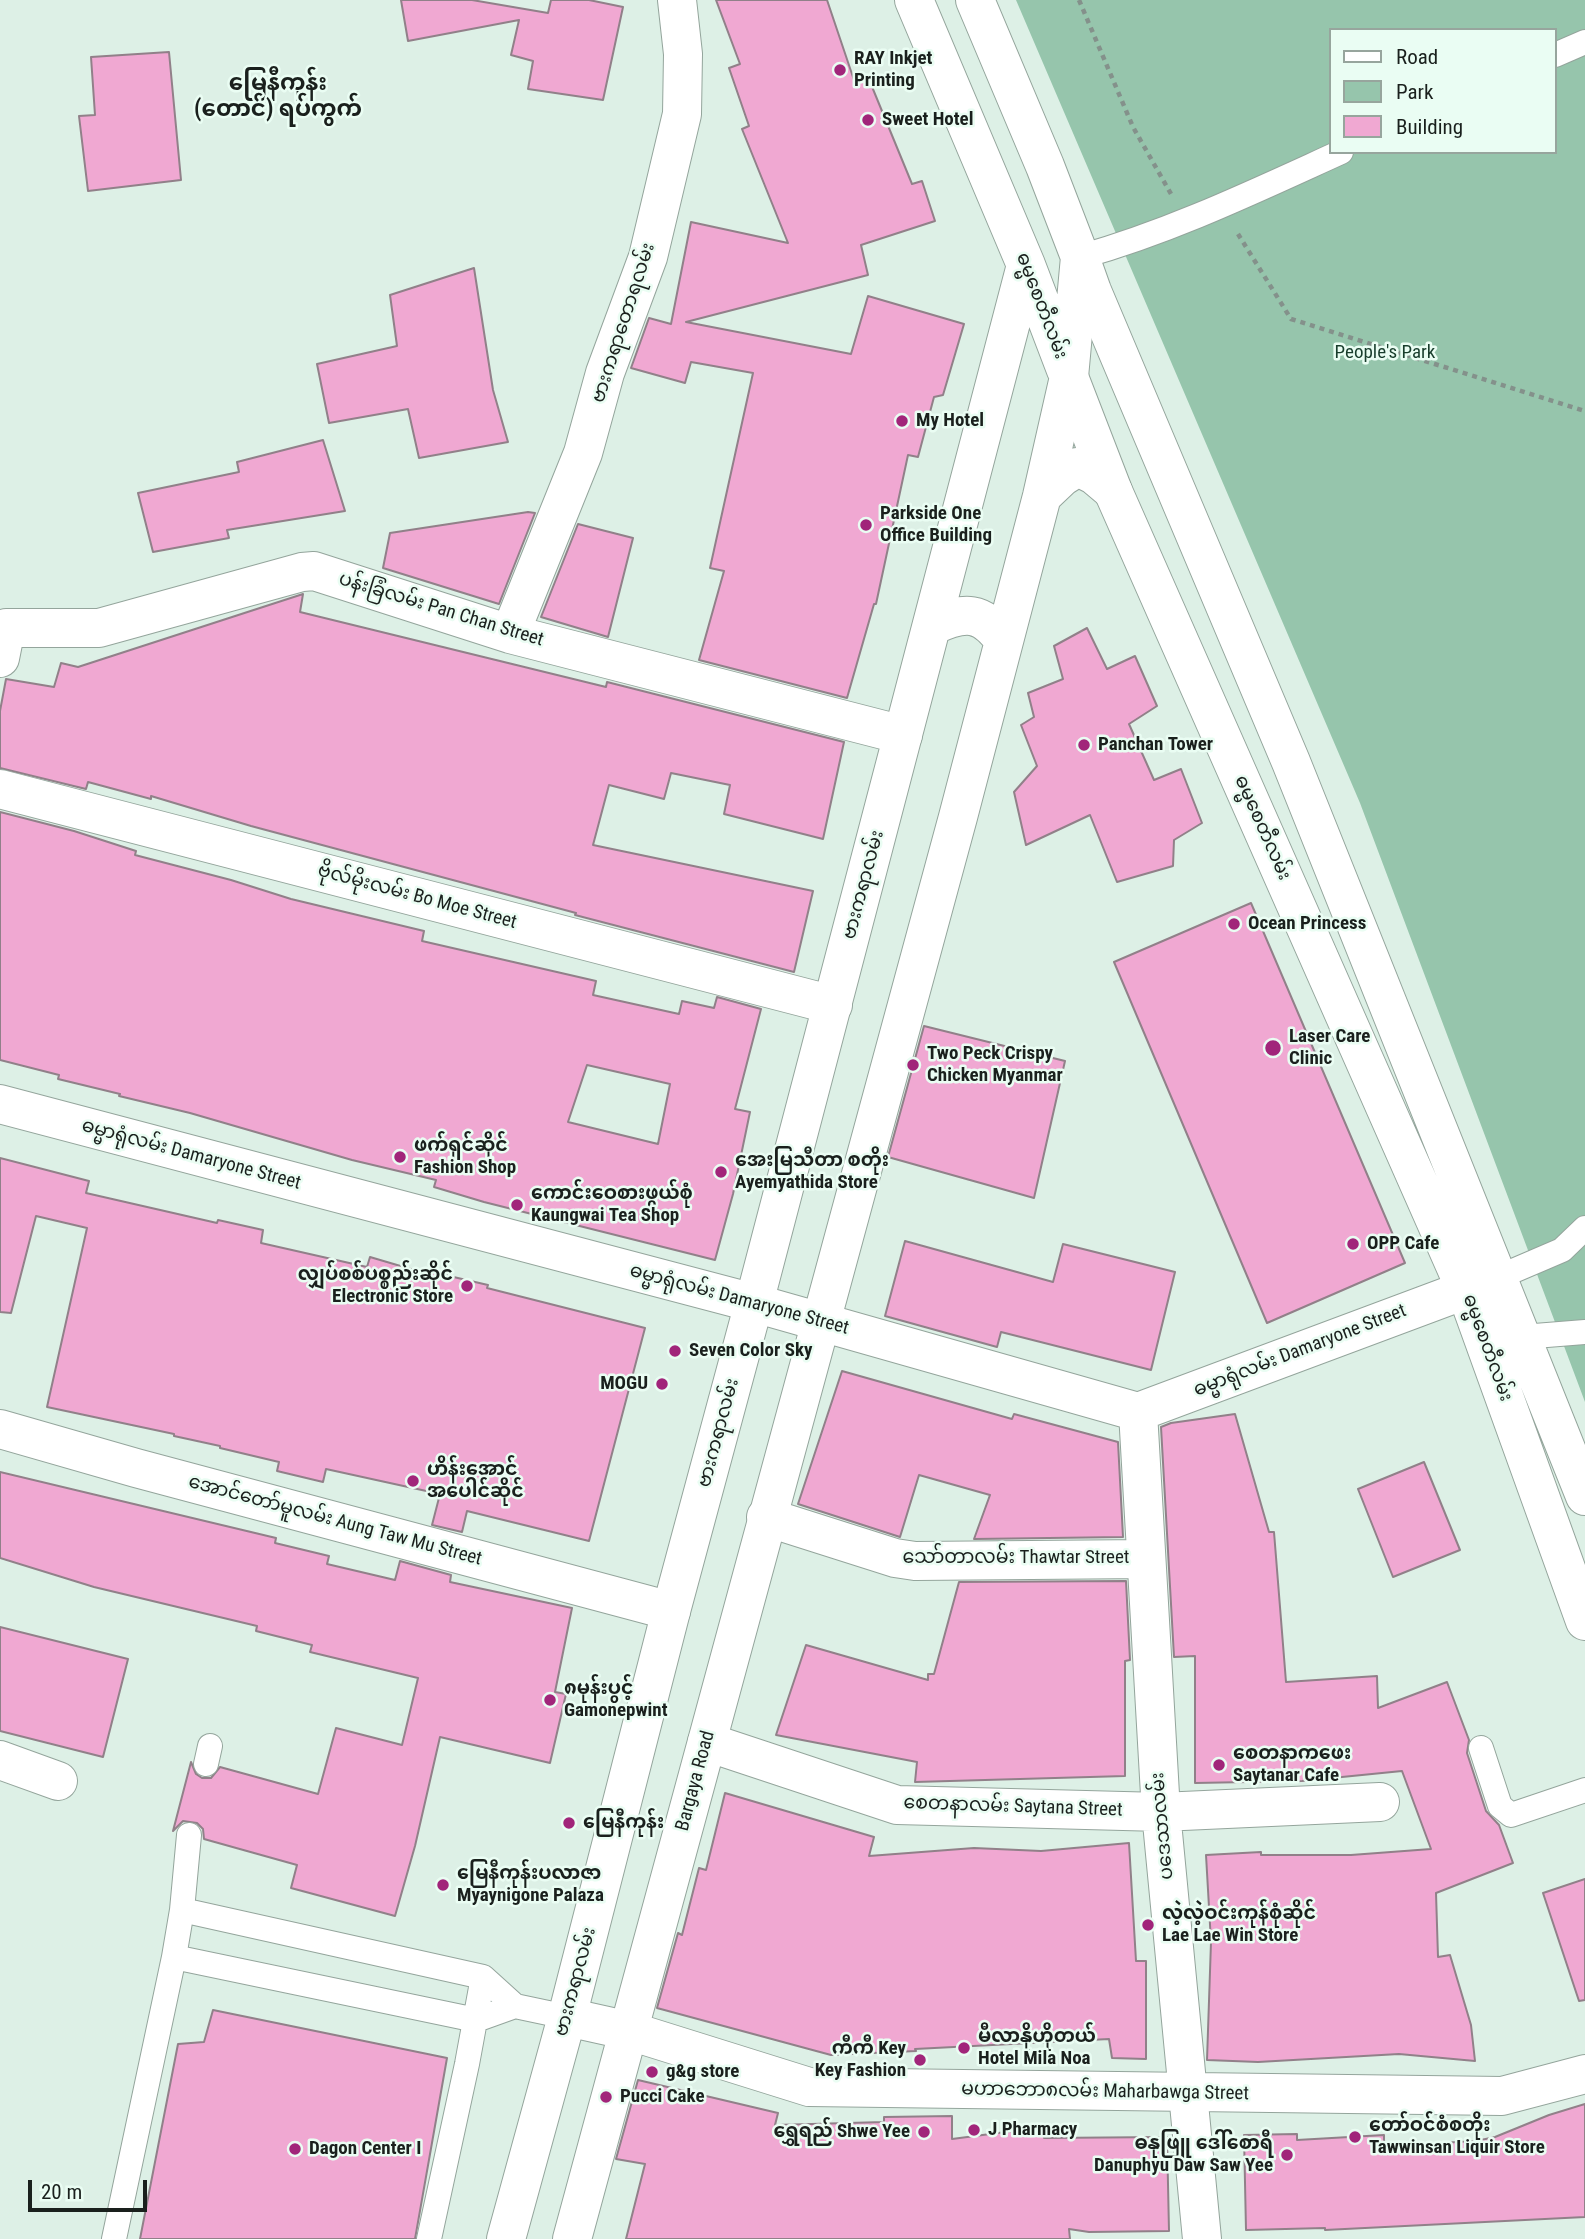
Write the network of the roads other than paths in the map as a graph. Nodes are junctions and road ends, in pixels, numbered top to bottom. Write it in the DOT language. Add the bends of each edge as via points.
graph roads {
  1 [pos="677,0"];
  2 [pos="914,0"];
  3 [pos="975,0"];
  4 [pos="1585,42"];
  5 [pos="1557,54"];
  6 [pos="1337,154"];
  7 [pos="1080,257"];
  8 [pos="1026,265"];
  9 [pos="1069,377"];
  10 [pos="1113,491"];
  11 [pos="1042,496"];
  12 [pos="932,626"];
  13 [pos="2,632"];
  14 [pos="510,634"];
  15 [pos="1004,641"];
  16 [pos="903,735"];
  17 [pos="0,789"];
  18 [pos="833,1005"];
  19 [pos="0,1104"];
  20 [pos="1585,1228"];
  21 [pos="1482,1283"];
  22 [pos="754,1303"];
  23 [pos="821,1323"];
  24 [pos="1585,1332"];
  25 [pos="1522,1337"];
  26 [pos="1138,1412"];
  27 [pos="0,1429"];
  28 [pos="1585,1496"];
  29 [pos="766,1517"];
  30 [pos="1146,1559"];
  31 [pos="671,1611"];
  32 [pos="1585,1621"];
  33 [pos="707,1742"];
  34 [pos="1481,1748"];
  35 [pos="0,1760"];
  36 [pos="58,1780"];
  37 [pos="1585,1790"];
  38 [pos="1380,1802"];
  39 [pos="1161,1812"];
  40 [pos="188,1835"];
  41 [pos="182,1910"];
  42 [pos="174,1956"];
  43 [pos="483,1977"];
  44 [pos="515,2006"];
  45 [pos="567,2017"];
  46 [pos="476,2020"];
  47 [pos="630,2031"];
  48 [pos="1585,2074"];
  49 [pos="1189,2093"];
  50 [pos="114,2239"];
  51 [pos="429,2239"];
  52 [pos="506,2239"];
  53 [pos="572,2239"];
  54 [pos="1202,2239"];
  1 -- 14 [label="main road, ဗားကရာတောရလမ်း" via="683,54 682,114 648,257 605,373 583,453"];
  2 -- 8 [label="main road, ဓမ္မစေတီလမ်း"];
  3 -- 7 [label="main road, ဓမ္မစေတီလမ်း"];
  4 -- 5 [label="lane"];
  6 -- 7 [label="lane" via="1186,222"];
  7 -- 9 [label="main road"];
  7 -- 21 [label="main road, ဓမ္မစေတီလမ်း" via="1291,762"];
  8 -- 9 [label="main road, ဓမ္မစေတီလမ်း"];
  8 -- 12 [label="main road, ဗားကရာလမ်း"];
  9 -- 10 [label="main road, ဓမ္မစေတီလမ်း"];
  9 -- 11 [label="main road"];
  10 -- 11 [label="main road" via="1078,467"];
  10 -- 21 [label="main road, ဓမ္မစေတီလမ်း"];
  11 -- 15 [label="main road"];
  12 -- 15 [label="main road" via="979,616"];
  12 -- 16 [label="main road, ဗားကရာလမ်း"];
  13 -- 14 [label="main road, ပန်းခြံလမ်း Pan Chan Street" via="99,628 314,571"];
  14 -- 16 [label="main road, ပန်းခြံလမ်း Pan Chan Street"];
  15 -- 23 [label="main road"];
  16 -- 18 [label="main road, ဗားကရာလမ်း"];
  17 -- 18 [label="main road, ဗိုလ်မိုးလမ်း Bo Moe Street"];
  18 -- 22 [label="main road, ဗားကရာလမ်း"];
  19 -- 22 [label="main road, ဓမ္မာရုံလမ်း Damaryone Street"];
  20 -- 21 [label="lane" via="1562,1250"];
  21 -- 25 [label="main road, ဓမ္မစေတီလမ်း"];
  21 -- 26 [label="main road, ဓမ္မာရုံလမ်း Damaryone Street"];
  21 -- 32 [label="main road, ဓမ္မစေတီလမ်း"];
  22 -- 23 [label="main road, ဓမ္မာရုံလမ်း Damaryone Street"];
  22 -- 31 [label="main road, ဗားကရာလမ်း"];
  23 -- 26 [label="main road, ဓမ္မာရုံလမ်း Damaryone Street"];
  23 -- 29 [label="main road, Bargaya Road"];
  24 -- 25 [label="lane"];
  25 -- 28 [label="main road, ဓမ္မစေတီလမ်း"];
  26 -- 30 [label="main road, ပဒေသာလမ်း"];
  27 -- 31 [label="main road, အောင်တော်မူလမ်း Aung Taw Mu Street"];
  29 -- 30 [label="main road, သော်တာလမ်း Thawtar Street" via="915,1561"];
  29 -- 33 [label="main road, Bargaya Road"];
  30 -- 39 [label="main road, ပဒေသာလမ်း"];
  31 -- 45 [label="main road, ဗားကရာလမ်း"];
  33 -- 39 [label="main road, စေတနာလမ်း Saytana Street" via="897,1805"];
  33 -- 47 [label="main road, Bargaya Road"];
  34 -- 37 [label="lane" via="1500,1807 1511,1815"];
  35 -- 36 [label="main road"];
  38 -- 39 [label="main road, စေတနာလမ်း Saytana Street"];
  39 -- 49 [label="main road, ပဒေသာလမ်း"];
  40 -- 41 [label="lane"];
  41 -- 42 [label="lane"];
  41 -- 43 [label="lane"];
  42 -- 46 [label="lane"];
  42 -- 50 [label="lane"];
  43 -- 44 [label="lane"];
  43 -- 46 [label="lane"];
  44 -- 45 [label="lane"];
  44 -- 46 [label="lane"];
  45 -- 47 [label="main road, မဟာဘော၈လမ်း Maharbawga Street"];
  45 -- 52 [label="main road, ဗားကရာလမ်း"];
  46 -- 51 [label="lane"];
  47 -- 49 [label="main road, မဟာဘော၈လမ်း Maharbawga Street" via="809,2087"];
  47 -- 53 [label="main road, Bargaya Road"];
  48 -- 49 [label="main road, မဟာဘော၈လမ်း Maharbawga Street" via="1502,2096"];
  49 -- 54 [label="main road, ပဒေသာလမ်း"];
}
